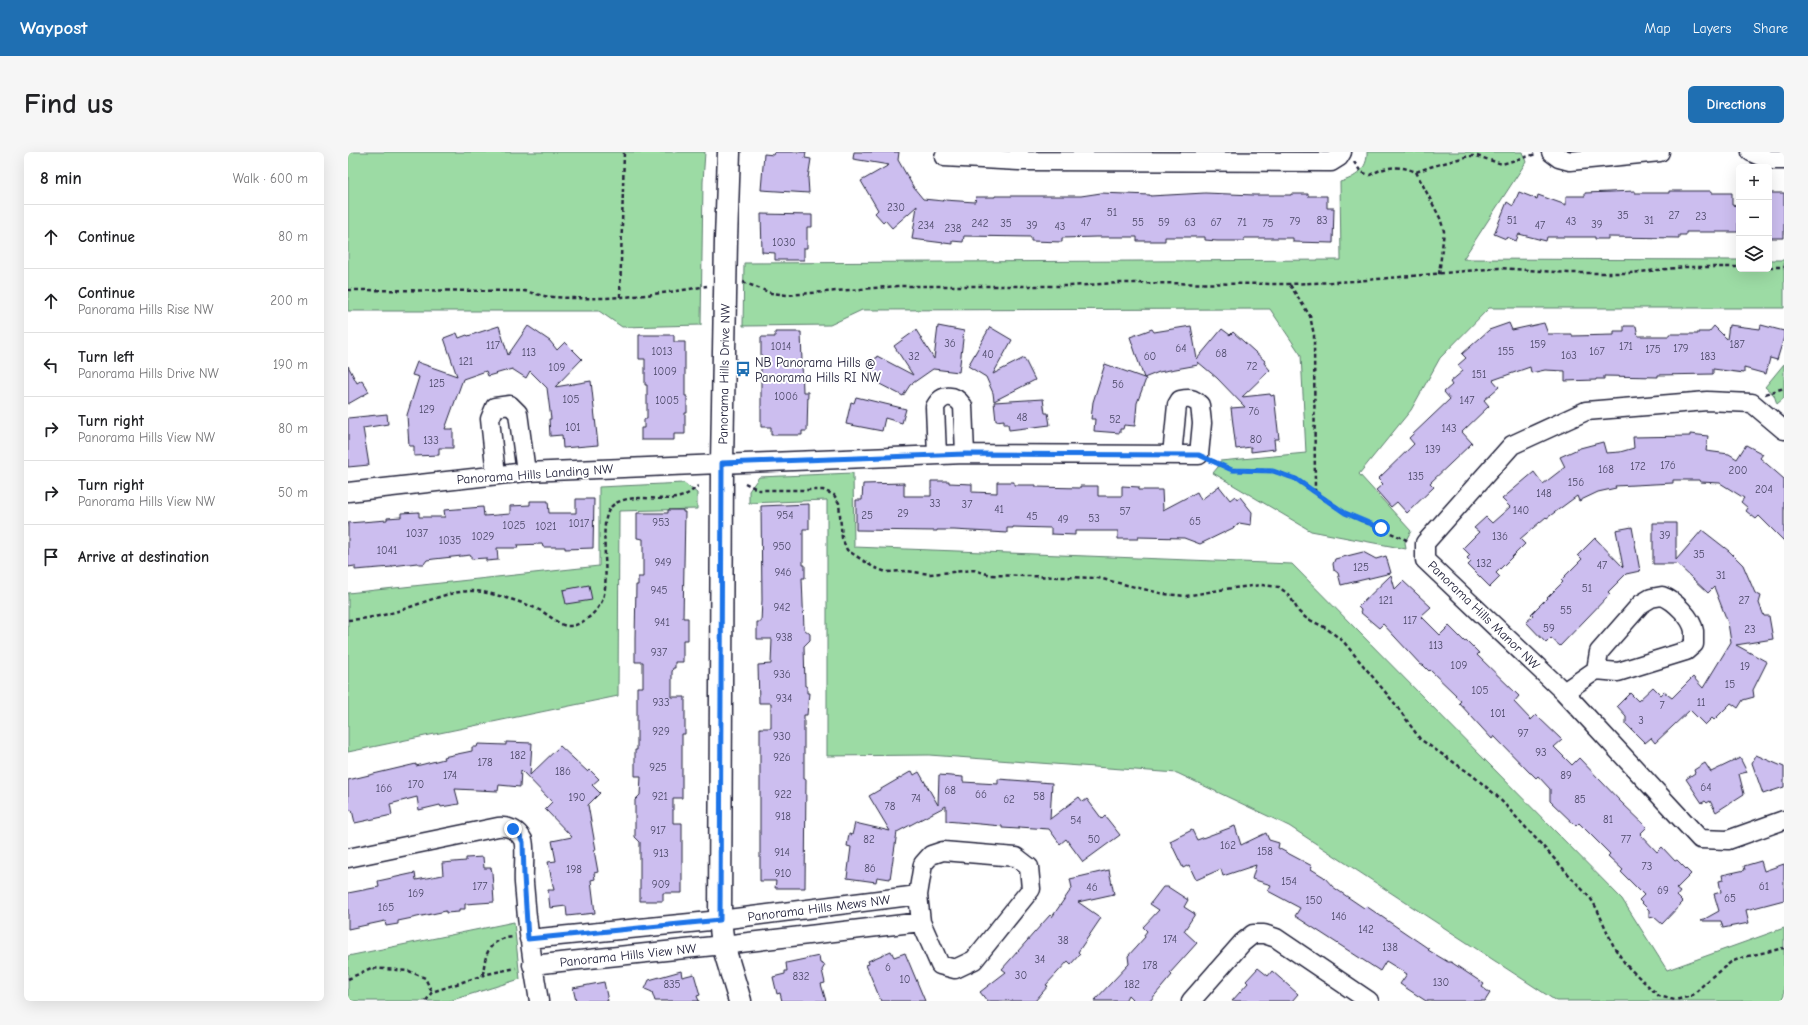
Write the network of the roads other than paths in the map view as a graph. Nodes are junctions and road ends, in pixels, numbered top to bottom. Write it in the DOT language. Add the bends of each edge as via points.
graph roads {
  1 [pos="729,152"];
  2 [pos="1660,152"];
  3 [pos="1751,152"];
  4 [pos="1544,153"];
  5 [pos="1347,155"];
  6 [pos="1019,156"];
  7 [pos="944,157"];
  8 [pos="1784,160"];
  9 [pos="1784,430"];
  10 [pos="965,454"];
  11 [pos="937,455"];
  12 [pos="1172,455"];
  13 [pos="722,463"];
  14 [pos="526,472"];
  15 [pos="496,475"];
  16 [pos="348,492"];
  17 [pos="1596,670"];
  18 [pos="1564,692"];
  19 [pos="1784,820"];
  20 [pos="348,858"];
  21 [pos="918,895"];
  22 [pos="720,920"];
  23 [pos="921,922"];
  24 [pos="528,939"];
  25 [pos="723,946"];
  26 [pos="532,965"];
  27 [pos="539,1001"];
  28 [pos="740,1001"];
  29 [pos="1191,1001"];
  30 [pos="1369,1001"];
  1 -- 13 [label="street, Panorama Hills Drive NW"];
  2 -- 4 [label="street" via="1570,161"];
  3 -- 8 [label="street" via="1769,160"];
  5 -- 6 [label="street" via="1331,162"];
  6 -- 7 [label="street"];
  9 -- 18 [label="street, Panorama Hills Manor NW" via="1752,403 1707,401 1586,411 1512,445 1424,543 1425,560"];
  10 -- 11 [label="street, Panorama Hills Landing NW"];
  10 -- 11 [label="street" via="963,406 951,396 938,401 935,407"];
  10 -- 12 [label="street, Panorama Hills Landing NW"];
  11 -- 13 [label="street, Panorama Hills Landing NW"];
  12 -- 12 [label="street, Panorama Hills Landing NW" via="1177,405 1180,400 1195,400 1200,405 1202,423 1199,455"];
  13 -- 14 [label="street, Panorama Hills Landing NW"];
  13 -- 22 [label="street, Panorama Hills Drive NW"];
  14 -- 15 [label="street, Panorama Hills Landing NW"];
  14 -- 15 [label="street" via="518,413 510,405 495,407 490,418"];
  15 -- 16 [label="street, Panorama Hills Landing NW"];
  17 -- 17 [label="street" via="1618,672 1686,651 1694,644 1694,630 1690,620 1670,599 1662,596 1651,598 1641,604 1599,652"];
  17 -- 18 [label="street"];
  18 -- 19 [label="street, Panorama Hills Manor NW" via="1700,839 1728,840"];
  20 -- 24 [label="street" via="507,826 518,833 523,842"];
  21 -- 22 [label="street, Panorama Hills Mews NW"];
  21 -- 23 [label="street"];
  21 -- 23 [label="street" via="923,864 931,855 943,851 1016,857 1029,867 1031,889 974,960 955,969 940,965"];
  22 -- 24 [label="street, Panorama Hills View NW"];
  22 -- 25 [label="street, Panorama Hills Drive NW"];
  23 -- 25 [label="street, Panorama Hills Mews NW"];
  24 -- 26 [label="street"];
  25 -- 26 [label="street, Panorama Hills View NW"];
  25 -- 28 [label="street, Panorama Hills Drive NW"];
  26 -- 27 [label="street"];
  29 -- 30 [label="street" via="1253,934 1276,938"];
}
